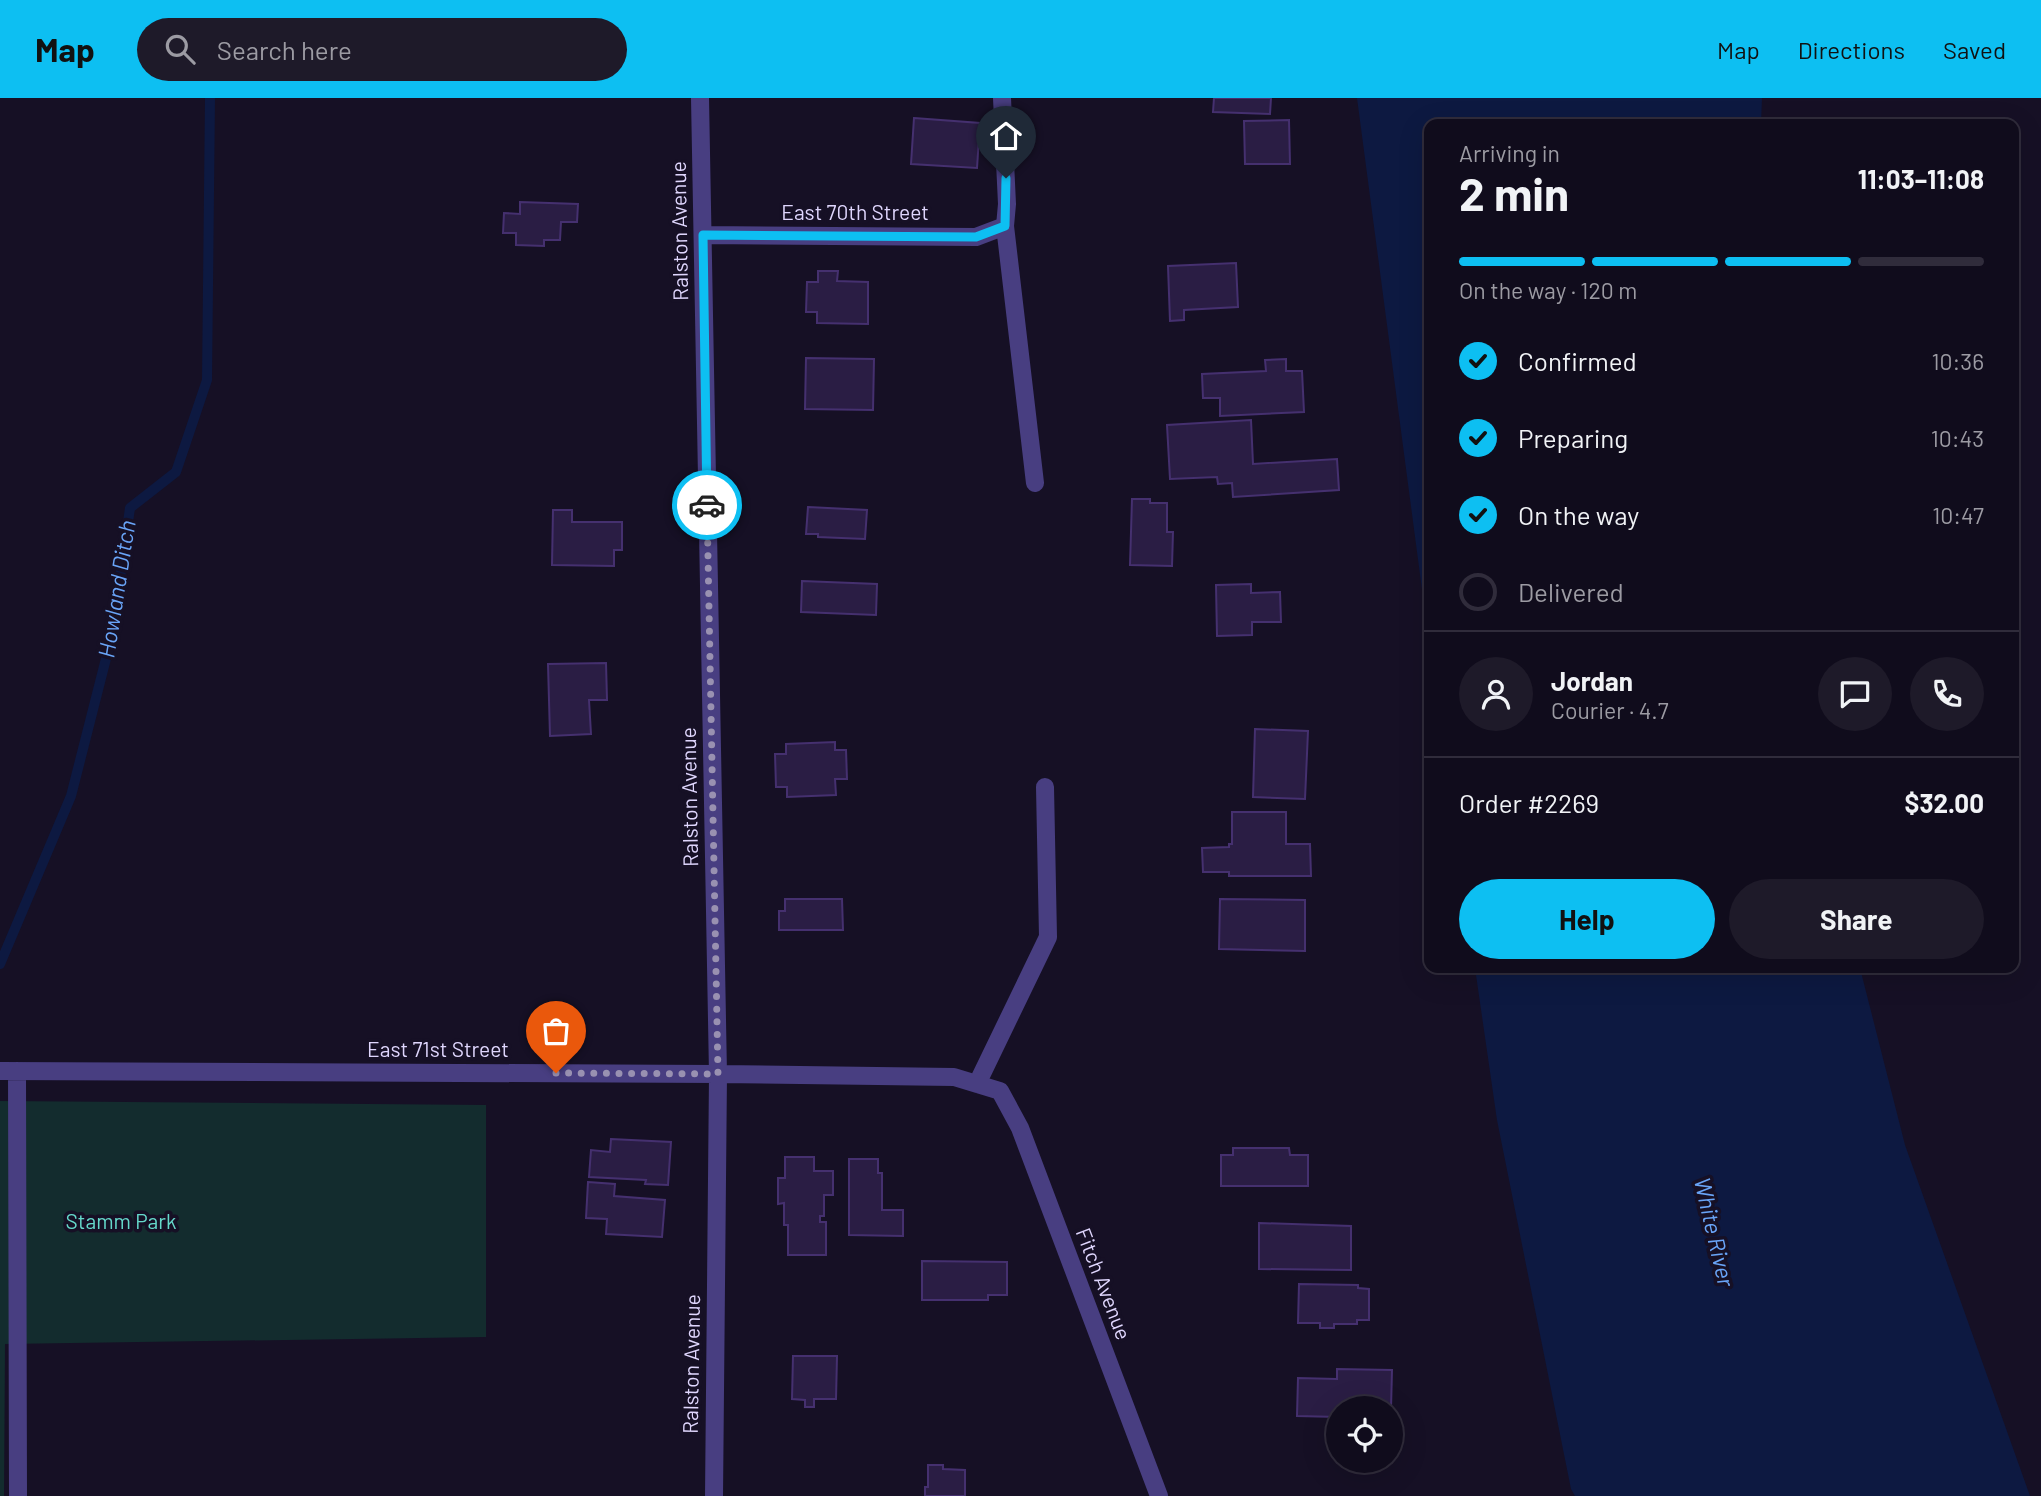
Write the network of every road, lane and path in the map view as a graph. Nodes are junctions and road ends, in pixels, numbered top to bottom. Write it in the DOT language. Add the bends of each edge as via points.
graph roads {
  1 [pos="700,98"];
  2 [pos="1002,98"];
  3 [pos="1005,226"];
  4 [pos="703,235"];
  5 [pos="1035,483"];
  6 [pos="1045,787"];
  7 [pos="9,1071"];
  8 [pos="718,1074"];
  9 [pos="977,1084"];
  10 [pos="1000,1091"];
  11 [pos="18,1496"];
  12 [pos="714,1496"];
  13 [pos="1158,1496"];
  1 -- 4 [label="street, Ralston Avenue"];
  2 -- 3 [label="street"];
  3 -- 4 [label="street, East 70th Street" via="976,237"];
  3 -- 5 [label="street"];
  4 -- 8 [label="street, Ralston Avenue"];
  6 -- 9 [label="street" via="1048,937"];
  7 -- 8 [label="street, East 71st Street"];
  7 -- 11 [label="street"];
  8 -- 9 [label="street, East 71st Street" via="954,1077"];
  8 -- 12 [label="street, Ralston Avenue"];
  9 -- 10 [label="street, East 71st Street"];
  10 -- 13 [label="street, Fitch Avenue" via="1020,1128"];
}
